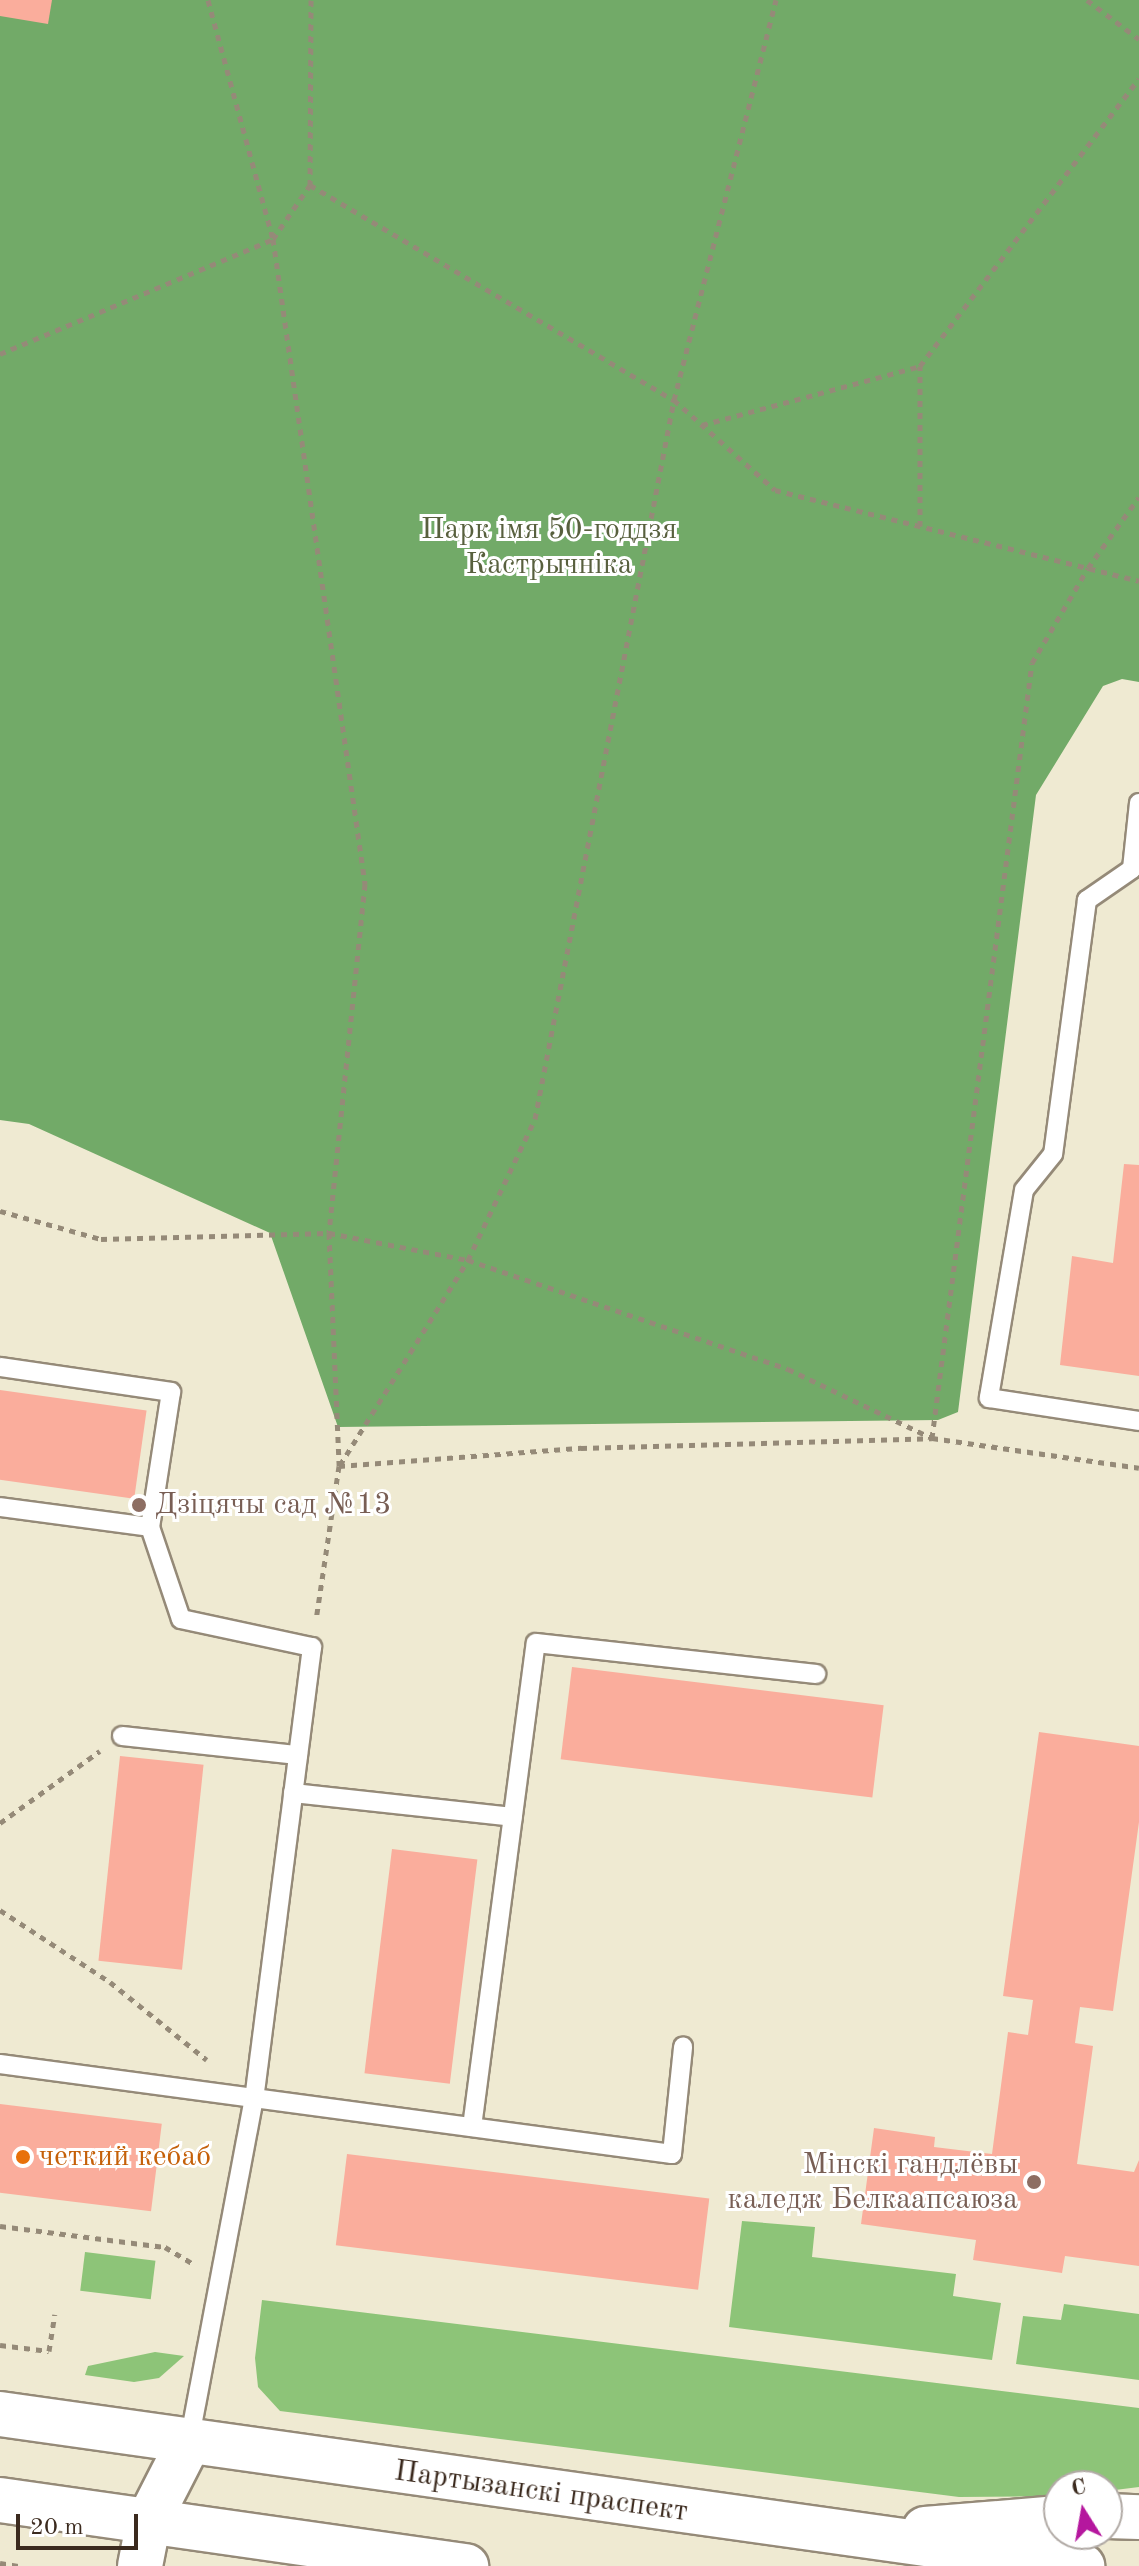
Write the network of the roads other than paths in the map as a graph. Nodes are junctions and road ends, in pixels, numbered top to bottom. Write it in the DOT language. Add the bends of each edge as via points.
graph roads {
  1 [pos="1139,803"];
  2 [pos="0,1367"];
  3 [pos="1139,1421"];
  4 [pos="0,1507"];
  5 [pos="150,1527"];
  6 [pos="816,1674"];
  7 [pos="122,1736"];
  8 [pos="298,1755"];
  9 [pos="293,1793"];
  10 [pos="513,1817"];
  11 [pos="683,2047"];
  12 [pos="0,2064"];
  13 [pos="254,2098"];
  14 [pos="472,2127"];
  15 [pos="0,2414"];
  16 [pos="189,2442"];
  17 [pos="0,2500"];
  18 [pos="1043,2519"];
  19 [pos="149,2520"];
  20 [pos="863,2536"];
  21 [pos="140,2566"];
  22 [pos="466,2566"];
  23 [pos="1082,2566"];
  1 -- 3 [label="lane" via="1132,869 1087,900 1053,1154 1024,1190 989,1398"];
  2 -- 5 [label="lane" via="171,1392"];
  4 -- 5 [label="lane"];
  5 -- 8 [label="lane" via="181,1619 312,1647"];
  6 -- 10 [label="lane" via="536,1643"];
  7 -- 8 [label="lane"];
  8 -- 9 [label="lane"];
  9 -- 10 [label="lane"];
  9 -- 13 [label="lane"];
  10 -- 14 [label="lane"];
  11 -- 14 [label="lane" via="672,2154"];
  12 -- 13 [label="lane"];
  13 -- 14 [label="lane"];
  13 -- 16 [label="lane"];
  15 -- 16 [label="main road, Партызанскі праспект"];
  16 -- 19 [label="main road"];
  16 -- 20 [label="main road, Партызанскі праспект"];
  17 -- 19 [label="main road"];
  18 -- 20 [label="main road"];
  19 -- 21 [label="main road"];
  19 -- 22 [label="main road"];
  20 -- 23 [label="main road, Партызанскі праспект"];
}
